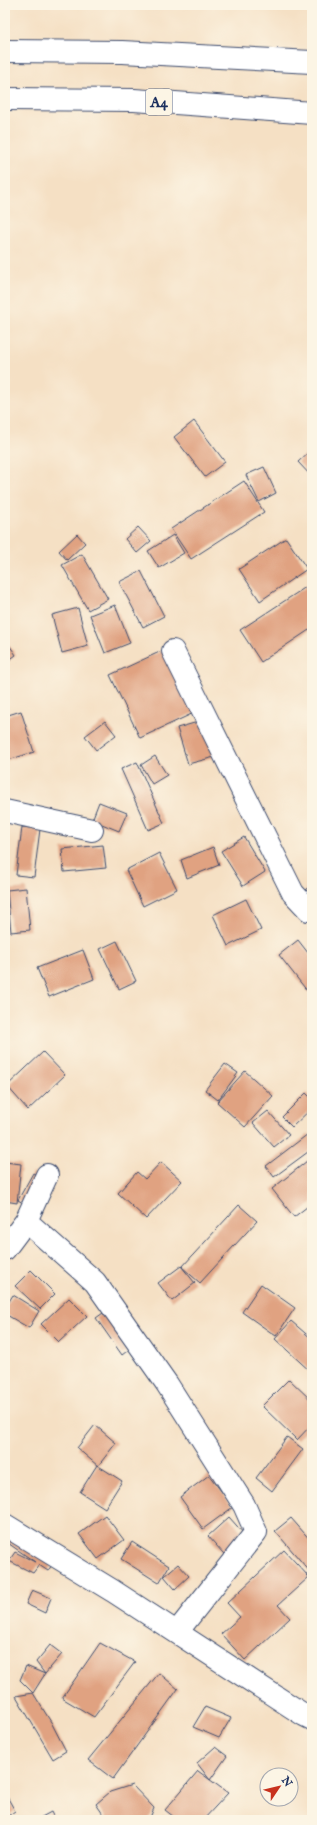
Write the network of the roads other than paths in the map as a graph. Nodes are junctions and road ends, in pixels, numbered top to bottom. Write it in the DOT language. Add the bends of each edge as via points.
graph roads {
  1 [pos="5,51"];
  2 [pos="312,62"];
  3 [pos="5,99"];
  4 [pos="312,113"];
  5 [pos="173,651"];
  6 [pos="5,811"];
  7 [pos="92,830"];
  8 [pos="312,909"];
  9 [pos="47,1175"];
  10 [pos="26,1221"];
  11 [pos="5,1249"];
  12 [pos="5,1525"];
  13 [pos="177,1632"];
  14 [pos="312,1719"];
  1 -- 2 [label="main road" via="122,52"];
  3 -- 4 [label="main road, A4" via="134,100"];
  5 -- 8 [label="main road" via="293,893 309,910"];
  6 -- 7 [label="main road"];
  9 -- 10 [label="main road"];
  10 -- 11 [label="main road"];
  10 -- 13 [label="main road" via="95,1282 167,1384 244,1505 256,1532"];
  12 -- 13 [label="main road"];
  13 -- 14 [label="main road"];
}
